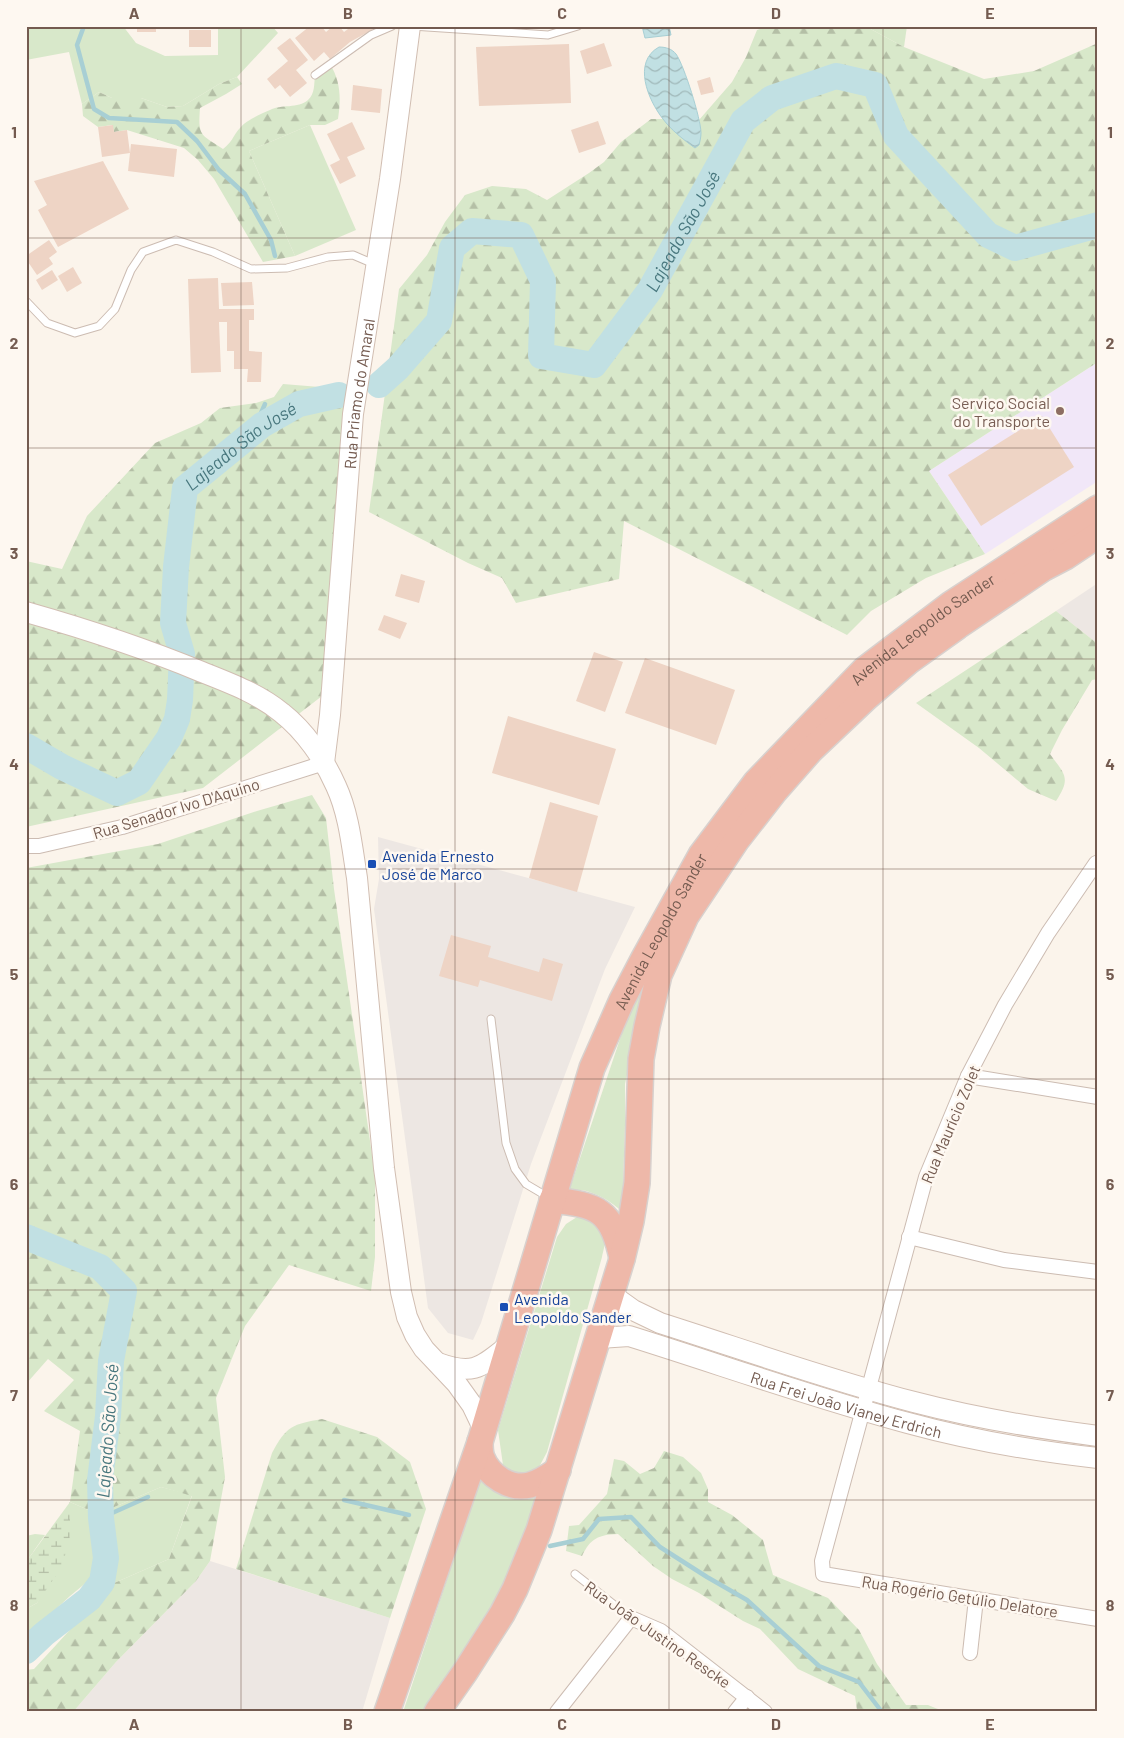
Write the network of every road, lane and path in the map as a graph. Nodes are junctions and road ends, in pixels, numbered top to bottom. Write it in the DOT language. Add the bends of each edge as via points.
graph roads {
  1 [pos="392,26"];
  2 [pos="411,26"];
  3 [pos="578,26"];
  4 [pos="315,75"];
  5 [pos="376,264"];
  6 [pos="26,301"];
  7 [pos="1098,508"];
  8 [pos="1098,535"];
  9 [pos="26,612"];
  10 [pos="324,763"];
  11 [pos="26,846"];
  12 [pos="1096,863"];
  13 [pos="491,1020"];
  14 [pos="968,1076"];
  15 [pos="1098,1097"];
  16 [pos="552,1200"];
  17 [pos="909,1237"];
  18 [pos="622,1259"];
  19 [pos="1098,1272"];
  20 [pos="612,1295"];
  21 [pos="599,1338"];
  22 [pos="509,1346"];
  23 [pos="438,1363"];
  24 [pos="870,1390"];
  25 [pos="863,1411"];
  26 [pos="481,1435"];
  27 [pos="1098,1436"];
  28 [pos="1098,1458"];
  29 [pos="558,1470"];
  30 [pos="575,1574"];
  31 [pos="823,1574"];
  32 [pos="976,1599"];
  33 [pos="632,1618"];
  34 [pos="1098,1619"];
  35 [pos="970,1653"];
  36 [pos="747,1697"];
  37 [pos="387,1712"];
  38 [pos="437,1712"];
  39 [pos="557,1712"];
  40 [pos="736,1712"];
  41 [pos="765,1712"];
  1 -- 4 [label="lane" via="371,35"];
  2 -- 3 [label="lane" via="548,35"];
  2 -- 5 [label="street, Rua Priamo do Amaral"];
  5 -- 6 [label="lane" via="353,255 328,257 287,268 251,269 176,240 143,252 131,270 115,309 99,326 75,333 47,323"];
  5 -- 10 [label="street, Rua Priamo do Amaral" via="354,414"];
  7 -- 16 [label="highway, Avenida Leopoldo Sander" via="951,604 864,670 756,782 701,855 622,1000 592,1068"];
  8 -- 18 [label="highway, Avenida Leopoldo Sander" via="958,626 909,661 867,697 811,750 776,791 736,841 686,916 659,975 647,1026 641,1059 637,1184"];
  9 -- 10 [label="street" via="157,653 253,694 283,713 307,738"];
  10 -- 11 [label="street, Rua Senador Ivo D'Aquino" via="122,827 39,846"];
  10 -- 23 [label="street" via="336,786 350,832 357,878 384,1168 402,1292 415,1335"];
  12 -- 14 [label="street, Rua Maurício Zolet" via="1026,969"];
  13 -- 16 [label="lane" via="506,1143 515,1169 526,1184"];
  14 -- 15 [label="street"];
  14 -- 17 [label="street, Rua Maurício Zolet" via="926,1177"];
  16 -- 18 [label="highway" via="587,1205 604,1215 613,1228"];
  16 -- 22 [label="highway, Avenida Leopoldo Sander"];
  17 -- 19 [label="street" via="1004,1260"];
  17 -- 24 [label="street, Rua Maurício Zolet"];
  18 -- 20 [label="highway, Avenida Leopoldo Sander"];
  20 -- 21 [label="highway, Avenida Leopoldo Sander"];
  20 -- 24 [label="street, Rua Frei João Vianey Erdrich" via="660,1323"];
  21 -- 25 [label="street, Rua Frei João Vianey Erdrich" via="629,1336"];
  21 -- 29 [label="highway, Avenida Leopoldo Sander"];
  22 -- 23 [label="street" via="472,1369 456,1369"];
  22 -- 26 [label="highway, Avenida Leopoldo Sander"];
  23 -- 26 [label="street" via="472,1405"];
  24 -- 25 [label="street, Rua Maurício Zolet"];
  24 -- 27 [label="street, Rua Frei João Vianey Erdrich" via="960,1414"];
  25 -- 28 [label="street, Rua Frei João Vianey Erdrich" via="955,1435"];
  25 -- 31 [label="street, Rua Maurício Zolet" via="822,1562"];
  26 -- 29 [label="highway" via="481,1457 499,1480 528,1486"];
  26 -- 37 [label="highway, Avenida Leopoldo Sander"];
  29 -- 38 [label="highway, Avenida Leopoldo Sander" via="539,1530 515,1589"];
  30 -- 33 [label="lane, Rua João Justino Rescke"];
  31 -- 32 [label="street, Rua Rogério Getúlio Delatore"];
  32 -- 34 [label="street, Rua Rogério Getúlio Delatore"];
  32 -- 35 [label="street"];
  33 -- 36 [label="street, Rua João Justino Rescke" via="661,1631"];
  33 -- 39 [label="street"];
  36 -- 40 [label="street"];
  36 -- 41 [label="street, Rua João Justino Rescke"];
}
